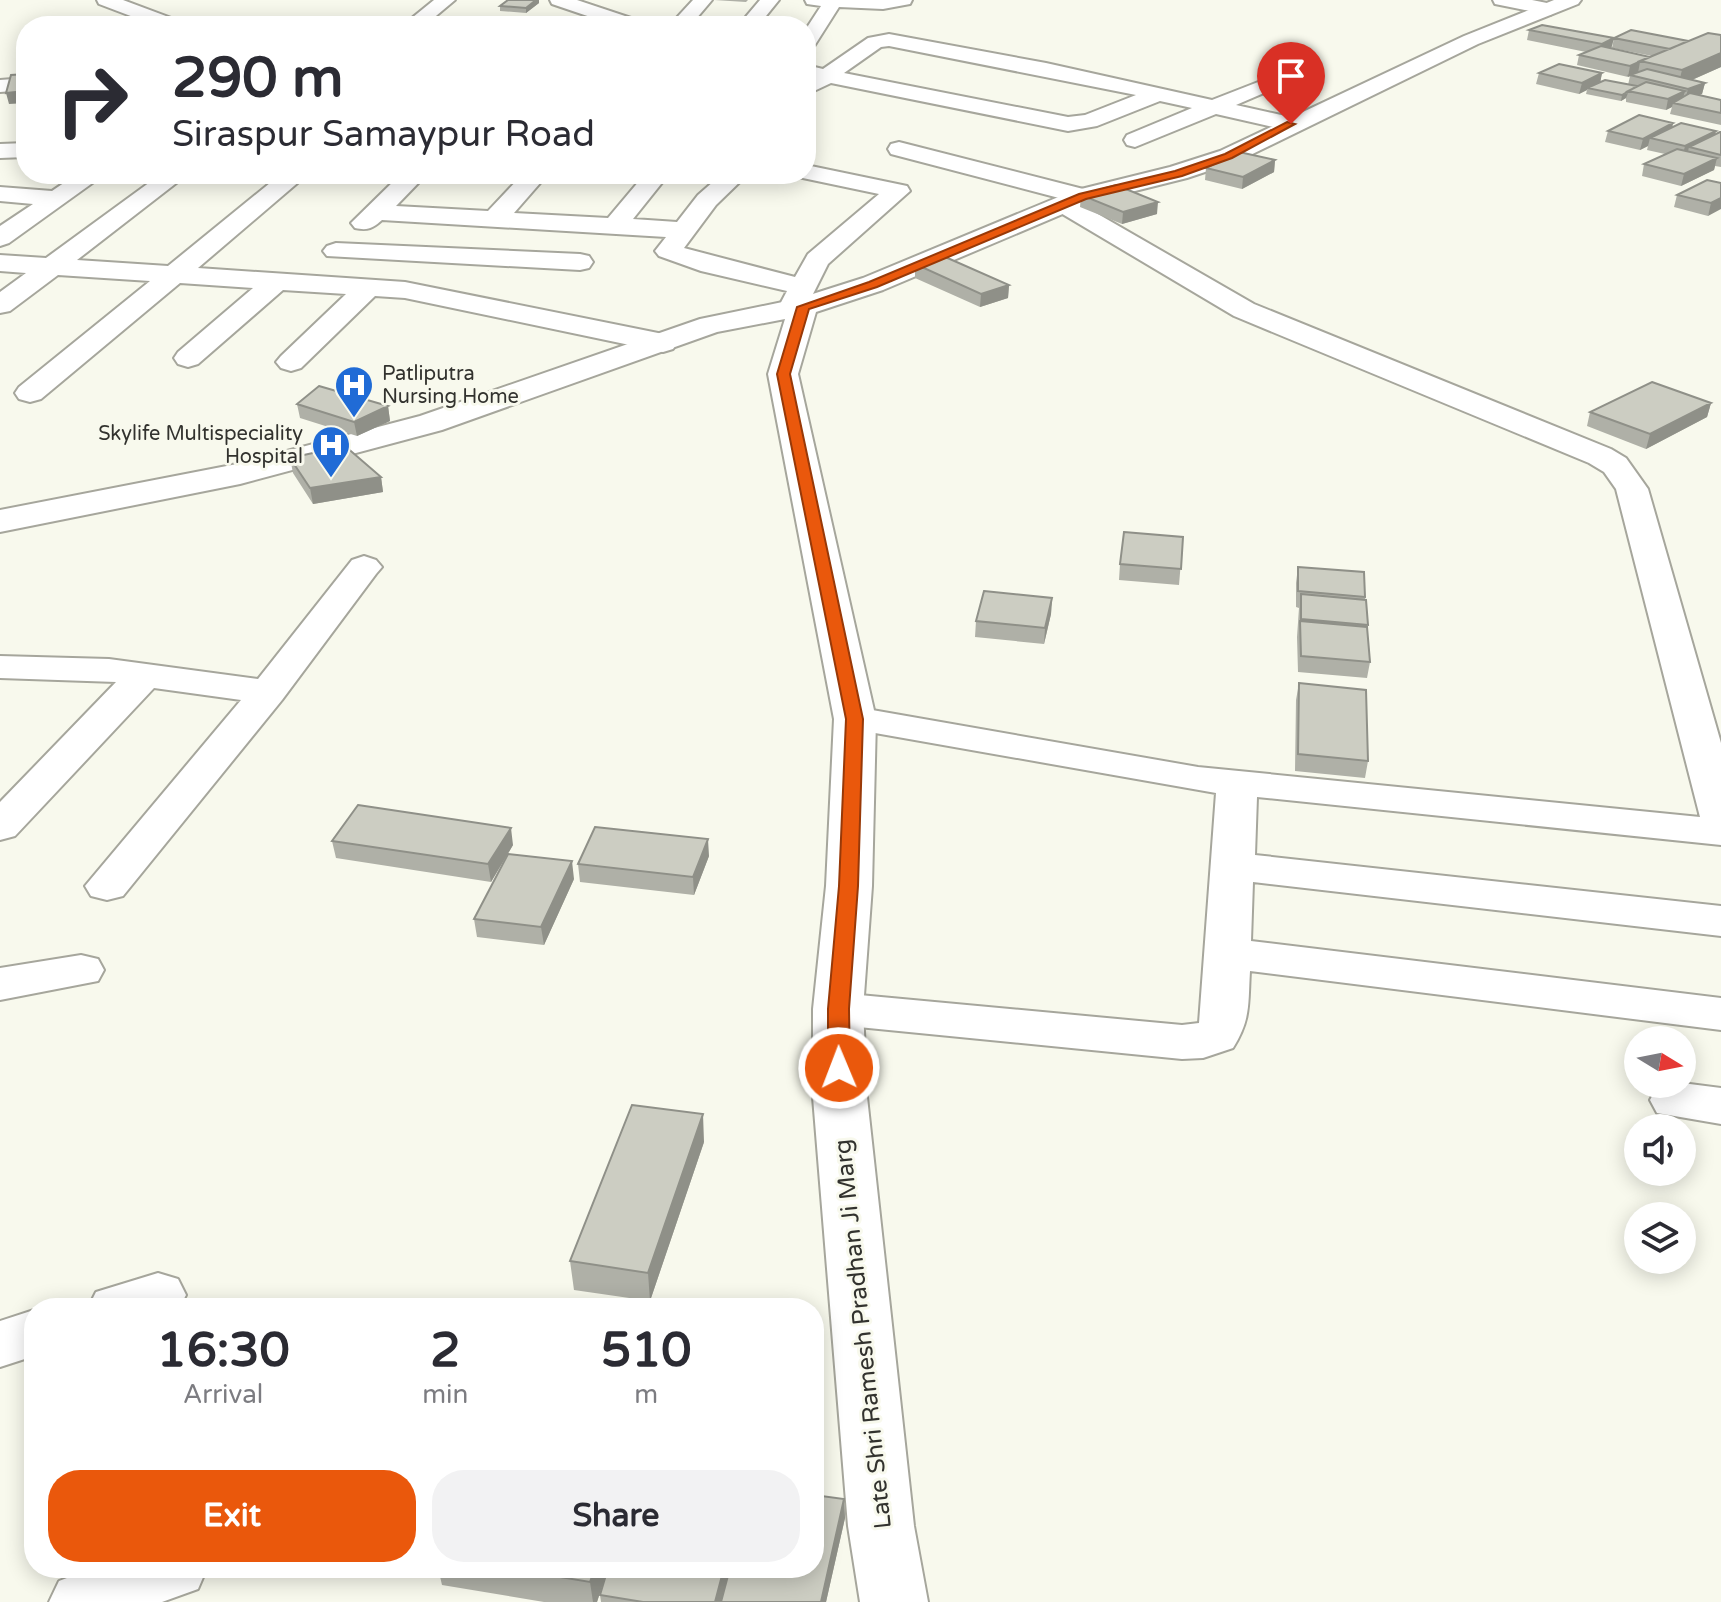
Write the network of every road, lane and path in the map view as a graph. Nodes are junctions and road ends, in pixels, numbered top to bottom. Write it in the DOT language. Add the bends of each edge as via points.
graph roads {
  1 [pos="106,0"];
  2 [pos="446,0"];
  3 [pos="703,0"];
  4 [pos="770,0"];
  5 [pos="814,0"];
  6 [pos="833,0"];
  7 [pos="903,0"];
  8 [pos="1502,0"];
  9 [pos="1561,5"];
  10 [pos="569,6"];
  11 [pos="148,16"];
  12 [pos="425,16"];
  13 [pos="602,16"];
  14 [pos="688,16"];
  15 [pos="756,16"];
  16 [pos="816,28"];
  17 [pos="816,73"];
  18 [pos="1271,83"];
  19 [pos="1159,94"];
  20 [pos="1216,106"];
  21 [pos="1291,124"];
  22 [pos="1135,140"];
  23 [pos="899,149"];
  24 [pos="816,174"];
  25 [pos="79,184"];
  26 [pos="163,184"];
  27 [pos="284,184"];
  28 [pos="404,184"];
  29 [pos="527,184"];
  30 [pos="649,184"];
  31 [pos="725,184"];
  32 [pos="0,194"];
  33 [pos="57,199"];
  34 [pos="1073,200"];
  35 [pos="375,212"];
  36 [pos="494,219"];
  37 [pos="615,226"];
  38 [pos="684,230"];
  39 [pos="0,238"];
  40 [pos="336,251"];
  41 [pos="580,262"];
  42 [pos="0,263"];
  43 [pos="51,267"];
  44 [pos="176,274"];
  45 [pos="291,281"];
  46 [pos="369,287"];
  47 [pos="799,301"];
  48 [pos="0,305"];
  49 [pos="663,343"];
  50 [pos="188,358"];
  51 [pos="291,362"];
  52 [pos="30,393"];
  53 [pos="0,521"];
  54 [pos="364,567"];
  55 [pos="5,671"];
  56 [pos="145,675"];
  57 [pos="1703,683"];
  58 [pos="268,692"];
  59 [pos="855,719"];
  60 [pos="1237,784"];
  61 [pos="1721,817"];
  62 [pos="0,827"];
  63 [pos="1721,832"];
  64 [pos="1232,866"];
  65 [pos="107,886"];
  66 [pos="1721,921"];
  67 [pos="1227,953"];
  68 [pos="81,970"];
  69 [pos="0,984"];
  70 [pos="838,1009"];
  71 [pos="1721,1014"];
  72 [pos="24,1336"];
  73 [pos="0,1344"];
  74 [pos="148,1578"];
  75 [pos="82,1602"];
  76 [pos="894,1602"];
  1 -- 11 [label="street"];
  2 -- 12 [label="street"];
  3 -- 14 [label="street"];
  4 -- 15 [label="street"];
  5 -- 6 [label="street"];
  6 -- 7 [label="street"];
  6 -- 16 [label="street"];
  8 -- 9 [label="street"];
  9 -- 21 [label="street" via="1471,40"];
  10 -- 13 [label="street"];
  17 -- 19 [label="street" via="1068,124"];
  17 -- 19 [label="street" via="885,40"];
  18 -- 20 [label="street"];
  19 -- 20 [label="street"];
  20 -- 21 [label="street"];
  20 -- 22 [label="street"];
  21 -- 34 [label="street" via="1201,167"];
  23 -- 34 [label="street"];
  24 -- 47 [label="street" via="898,191 817,260"];
  25 -- 33 [label="street"];
  26 -- 43 [label="street"];
  27 -- 44 [label="street"];
  28 -- 35 [label="street"];
  29 -- 36 [label="street"];
  30 -- 37 [label="street"];
  31 -- 38 [label="street"];
  32 -- 33 [label="street"];
  33 -- 39 [label="street"];
  34 -- 47 [label="street" via="873,284"];
  34 -- 57 [label="street" via="1244,310 1615,465 1632,489"];
  35 -- 36 [label="street"];
  35 -- 40 [label="street"];
  36 -- 37 [label="street"];
  37 -- 38 [label="street"];
  38 -- 47 [label="street" via="668,251"];
  40 -- 41 [label="street"];
  40 -- 45 [label="street"];
  42 -- 43 [label="street"];
  43 -- 44 [label="street"];
  43 -- 48 [label="street"];
  44 -- 45 [label="street"];
  44 -- 52 [label="street"];
  45 -- 46 [label="street"];
  45 -- 50 [label="street"];
  46 -- 49 [label="street" via="439,295"];
  46 -- 51 [label="street"];
  47 -- 49 [label="street"];
  47 -- 59 [label="street, Late Shri Ramesh Pradhan Ji Marg" via="783,374"];
  49 -- 53 [label="street" via="431,423 240,474"];
  54 -- 58 [label="street"];
  55 -- 56 [label="street" via="64,667"];
  56 -- 58 [label="street"];
  56 -- 62 [label="street"];
  57 -- 61 [label="street"];
  58 -- 65 [label="street"];
  59 -- 60 [label="street"];
  59 -- 70 [label="street, Late Shri Ramesh Pradhan Ji Marg"];
  60 -- 63 [label="street"];
  60 -- 64 [label="street"];
  64 -- 66 [label="street"];
  64 -- 67 [label="street"];
  67 -- 70 [label="street" via="1223,1023 1216,1036 1203,1041"];
  67 -- 71 [label="street"];
  68 -- 69 [label="street"];
  70 -- 76 [label="street, Late Shri Ramesh Pradhan Ji Marg" via="843,1136 881,1526"];
  72 -- 73 [label="street"];
  74 -- 75 [label="street"];
}
